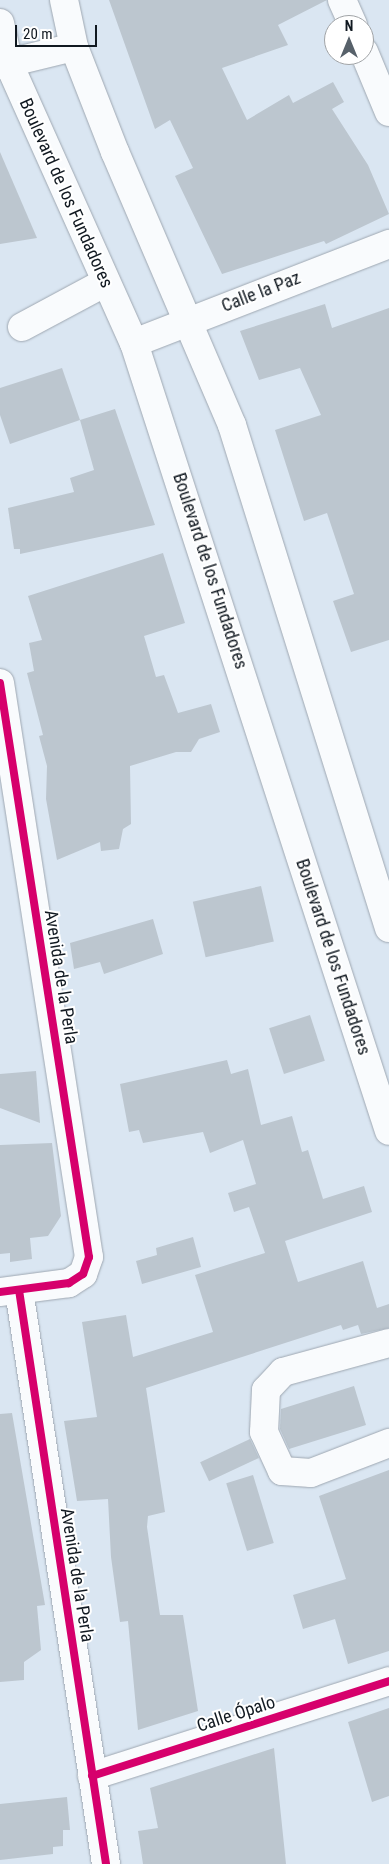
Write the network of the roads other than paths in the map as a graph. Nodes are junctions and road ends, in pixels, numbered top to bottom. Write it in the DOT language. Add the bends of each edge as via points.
graph roads {
  1 [pos="64,0"];
  2 [pos="342,0"];
  3 [pos="348,15"];
  4 [pos="0,23"];
  5 [pos="74,47"];
  6 [pos="4,65"];
  7 [pos="369,65"];
  8 [pos="389,112"];
  9 [pos="389,244"];
  10 [pos="106,282"];
  11 [pos="190,319"];
  12 [pos="22,327"];
  13 [pos="134,343"];
  14 [pos="0,683"];
  15 [pos="389,928"];
  16 [pos="389,1131"];
  17 [pos="9,1291"];
  18 [pos="389,1343"];
  19 [pos="389,1443"];
  20 [pos="389,1681"];
  21 [pos="92,1776"];
  22 [pos="106,1864"];
  1 -- 5 [label="main road"];
  2 -- 3 [label="main road"];
  4 -- 6 [label="main road, Boulevard de los Fundadores"];
  5 -- 6 [label="main road"];
  5 -- 11 [label="main road" via="115,152"];
  6 -- 10 [label="main road, Boulevard de los Fundadores"];
  7 -- 8 [label="main road"];
  9 -- 11 [label="main road, Calle la Paz"];
  10 -- 12 [label="main road"];
  10 -- 13 [label="main road, Boulevard de los Fundadores"];
  11 -- 13 [label="main road, Calle la Paz"];
  11 -- 15 [label="main road" via="232,425"];
  13 -- 16 [label="main road, Boulevard de los Fundadores"];
  14 -- 17 [label="main road, Avenida de la Perla" via="89,1257 83,1274 69,1283"];
  17 -- 21 [label="main road, Avenida de la Perla"];
  18 -- 19 [label="main road" via="283,1372 266,1390 264,1432 282,1471 311,1473"];
  20 -- 21 [label="main road, Calle Ópalo"];
  21 -- 22 [label="main road, Avenida de la Perla"];
}
